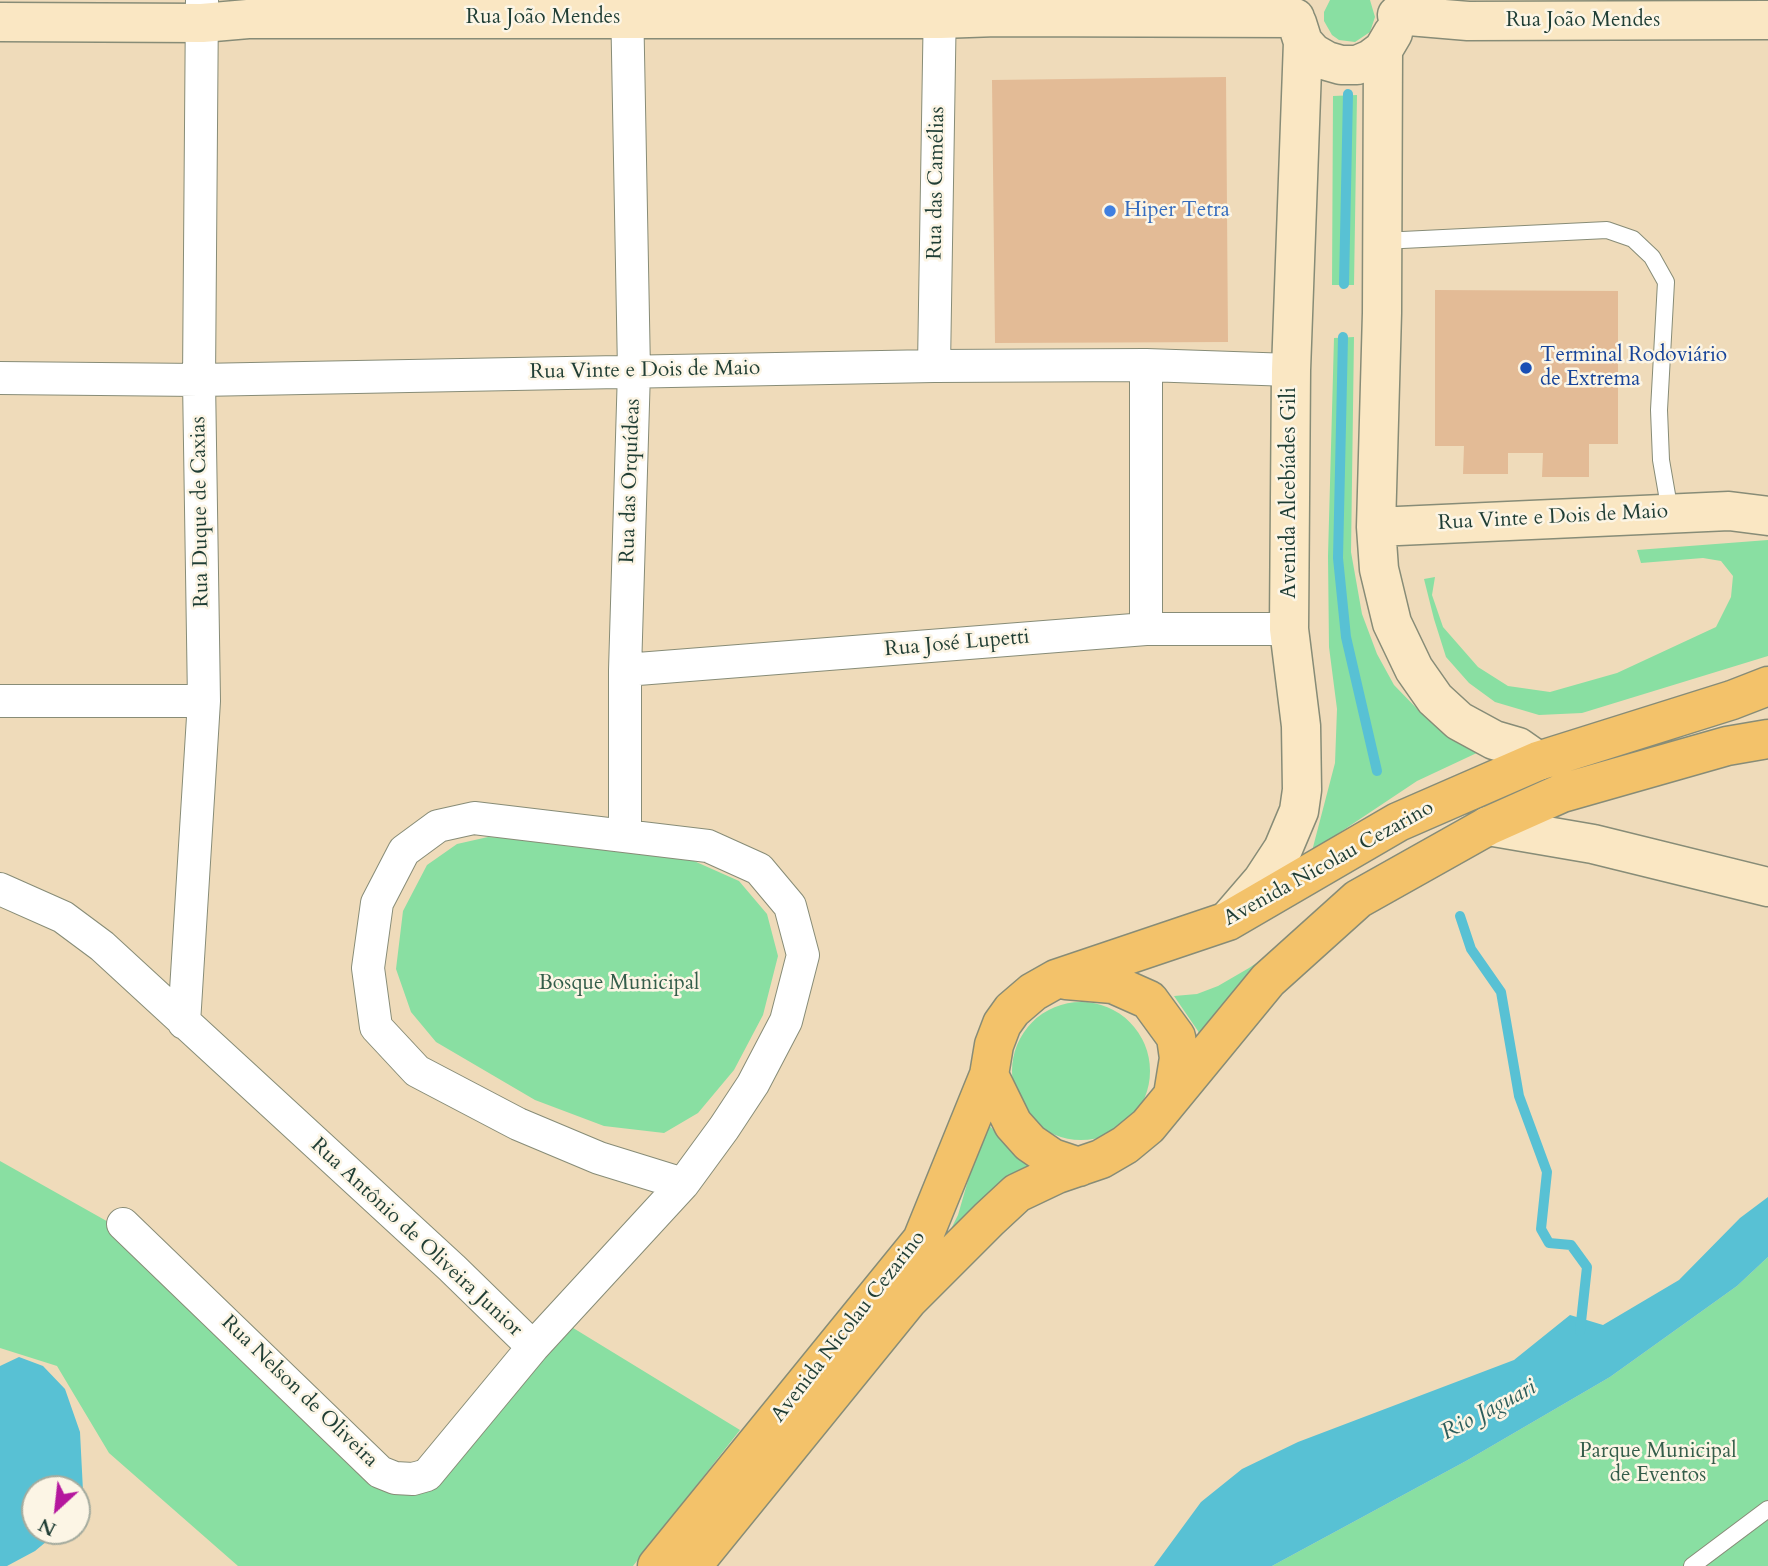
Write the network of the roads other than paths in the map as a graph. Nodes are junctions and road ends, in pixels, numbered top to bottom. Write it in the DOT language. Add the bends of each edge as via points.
graph roads {
  1 [pos="1396,8"];
  2 [pos="627,9"];
  3 [pos="940,9"];
  4 [pos="202,12"];
  5 [pos="1299,20"];
  6 [pos="1768,20"];
  7 [pos="0,22"];
  8 [pos="1383,50"];
  9 [pos="1382,241"];
  10 [pos="1146,365"];
  11 [pos="934,366"];
  12 [pos="1291,369"];
  13 [pos="634,371"];
  14 [pos="0,378"];
  15 [pos="199,380"];
  16 [pos="1768,503"];
  17 [pos="1729,510"];
  18 [pos="1670,512"];
  19 [pos="1768,516"];
  20 [pos="1376,527"];
  21 [pos="1146,629"];
  22 [pos="1289,629"];
  23 [pos="625,670"];
  24 [pos="1768,686"];
  25 [pos="0,701"];
  26 [pos="204,701"];
  27 [pos="1768,739"];
  28 [pos="1538,761"];
  29 [pos="1488,826"];
  30 [pos="625,836"];
  31 [pos="1768,887"];
  32 [pos="0,889"];
  33 [pos="1228,921"];
  34 [pos="1056,979"];
  35 [pos="184,1023"];
  36 [pos="989,1075"];
  37 [pos="1173,1095"];
  38 [pos="1079,1167"];
  39 [pos="682,1184"];
  40 [pos="123,1224"];
  41 [pos="533,1347"];
  42 [pos="1768,1509"];
  43 [pos="657,1566"];
  44 [pos="692,1566"];
  45 [pos="1692,1566"];
  1 -- 6 [label="street, Rua João Mendes" via="1468,21"];
  1 -- 8 [label="street" via="1391,40"];
  2 -- 3 [label="street, Rua João Mendes"];
  2 -- 4 [label="street, Rua João Mendes" via="248,19"];
  2 -- 13 [label="street, Rua das Orquídeas"];
  3 -- 5 [label="street, Rua João Mendes" via="997,16"];
  3 -- 11 [label="street, Rua das Camélias"];
  4 -- 7 [label="street, Rua João Mendes"];
  4 -- 15 [label="street, Rua Duque de Caxias"];
  5 -- 8 [label="street" via="1313,53 1326,61 1357,65"];
  5 -- 12 [label="street, Avenida Alcebíades Gili"];
  8 -- 9 [label="street"];
  9 -- 18 [label="lane" via="1607,230 1633,239 1652,257 1666,282 1659,410"];
  9 -- 20 [label="street"];
  10 -- 11 [label="street, Rua Vinte e Dois de Maio"];
  10 -- 12 [label="street, Rua Vinte e Dois de Maio"];
  10 -- 21 [label="street"];
  11 -- 13 [label="street, Rua Vinte e Dois de Maio"];
  12 -- 22 [label="street, Avenida Alcebíades Gili"];
  13 -- 15 [label="street, Rua Vinte e Dois de Maio"];
  13 -- 23 [label="street, Rua das Orquídeas"];
  14 -- 15 [label="street, Rua Vinte e Dois de Maio"];
  15 -- 26 [label="street, Rua Duque de Caxias"];
  16 -- 17 [label="street"];
  17 -- 18 [label="street, Rua Vinte e Dois de Maio"];
  17 -- 19 [label="street"];
  18 -- 20 [label="street, Rua Vinte e Dois de Maio"];
  20 -- 28 [label="street" via="1379,569 1392,623 1414,669 1435,699 1459,721"];
  21 -- 22 [label="street, Rua José Lupetti"];
  21 -- 23 [label="street, Rua José Lupetti"];
  22 -- 33 [label="street, Avenida Alcebíades Gili" via="1301,726 1299,811 1283,849"];
  23 -- 30 [label="street, Rua das Orquídeas"];
  24 -- 28 [label="main road, Avenida Nicolau Cezarino"];
  25 -- 26 [label="street"];
  26 -- 35 [label="street, Rua Duque de Caxias"];
  27 -- 29 [label="main road, Avenida Nicolau Cezarino" via="1727,746 1562,793"];
  28 -- 33 [label="main road, Avenida Nicolau Cezarino" via="1398,822"];
  29 -- 31 [label="street" via="1593,844"];
  29 -- 37 [label="main road, Avenida Nicolau Cezarino" via="1359,899 1268,980"];
  30 -- 39 [label="street, Rua Antônio de Oliveira Junior" via="708,846 759,869 790,906 803,955 786,1021 764,1063"];
  30 -- 39 [label="street" via="474,818 438,826 404,851 377,903 368,968 376,1027 417,1071 518,1124 599,1158"];
  32 -- 35 [label="street, Rua Antônio de Oliveira Junior" via="63,917 102,946"];
  33 -- 34 [label="main road, Avenida Nicolau Cezarino"];
  34 -- 36 [label="main road, Avenida Nicolau Cezarino" via="1012,1010 1002,1024"];
  34 -- 37 [label="main road" via="1113,984 1150,1000 1176,1037 1179,1058"];
  35 -- 41 [label="street, Rua Antônio de Oliveira Junior"];
  36 -- 38 [label="main road" via="1013,1124 1030,1143 1052,1158"];
  36 -- 43 [label="main road, Avenida Nicolau Cezarino" via="922,1240"];
  37 -- 38 [label="main road, Avenida Nicolau Cezarino" via="1125,1145"];
  38 -- 44 [label="main road, Avenida Nicolau Cezarino" via="1017,1193 908,1300"];
  39 -- 41 [label="street, Rua Antônio de Oliveira Junior"];
  40 -- 41 [label="street, Rua Nelson de Oliveira" via="380,1472 395,1478 427,1475"];
  42 -- 45 [label="lane"];
}
